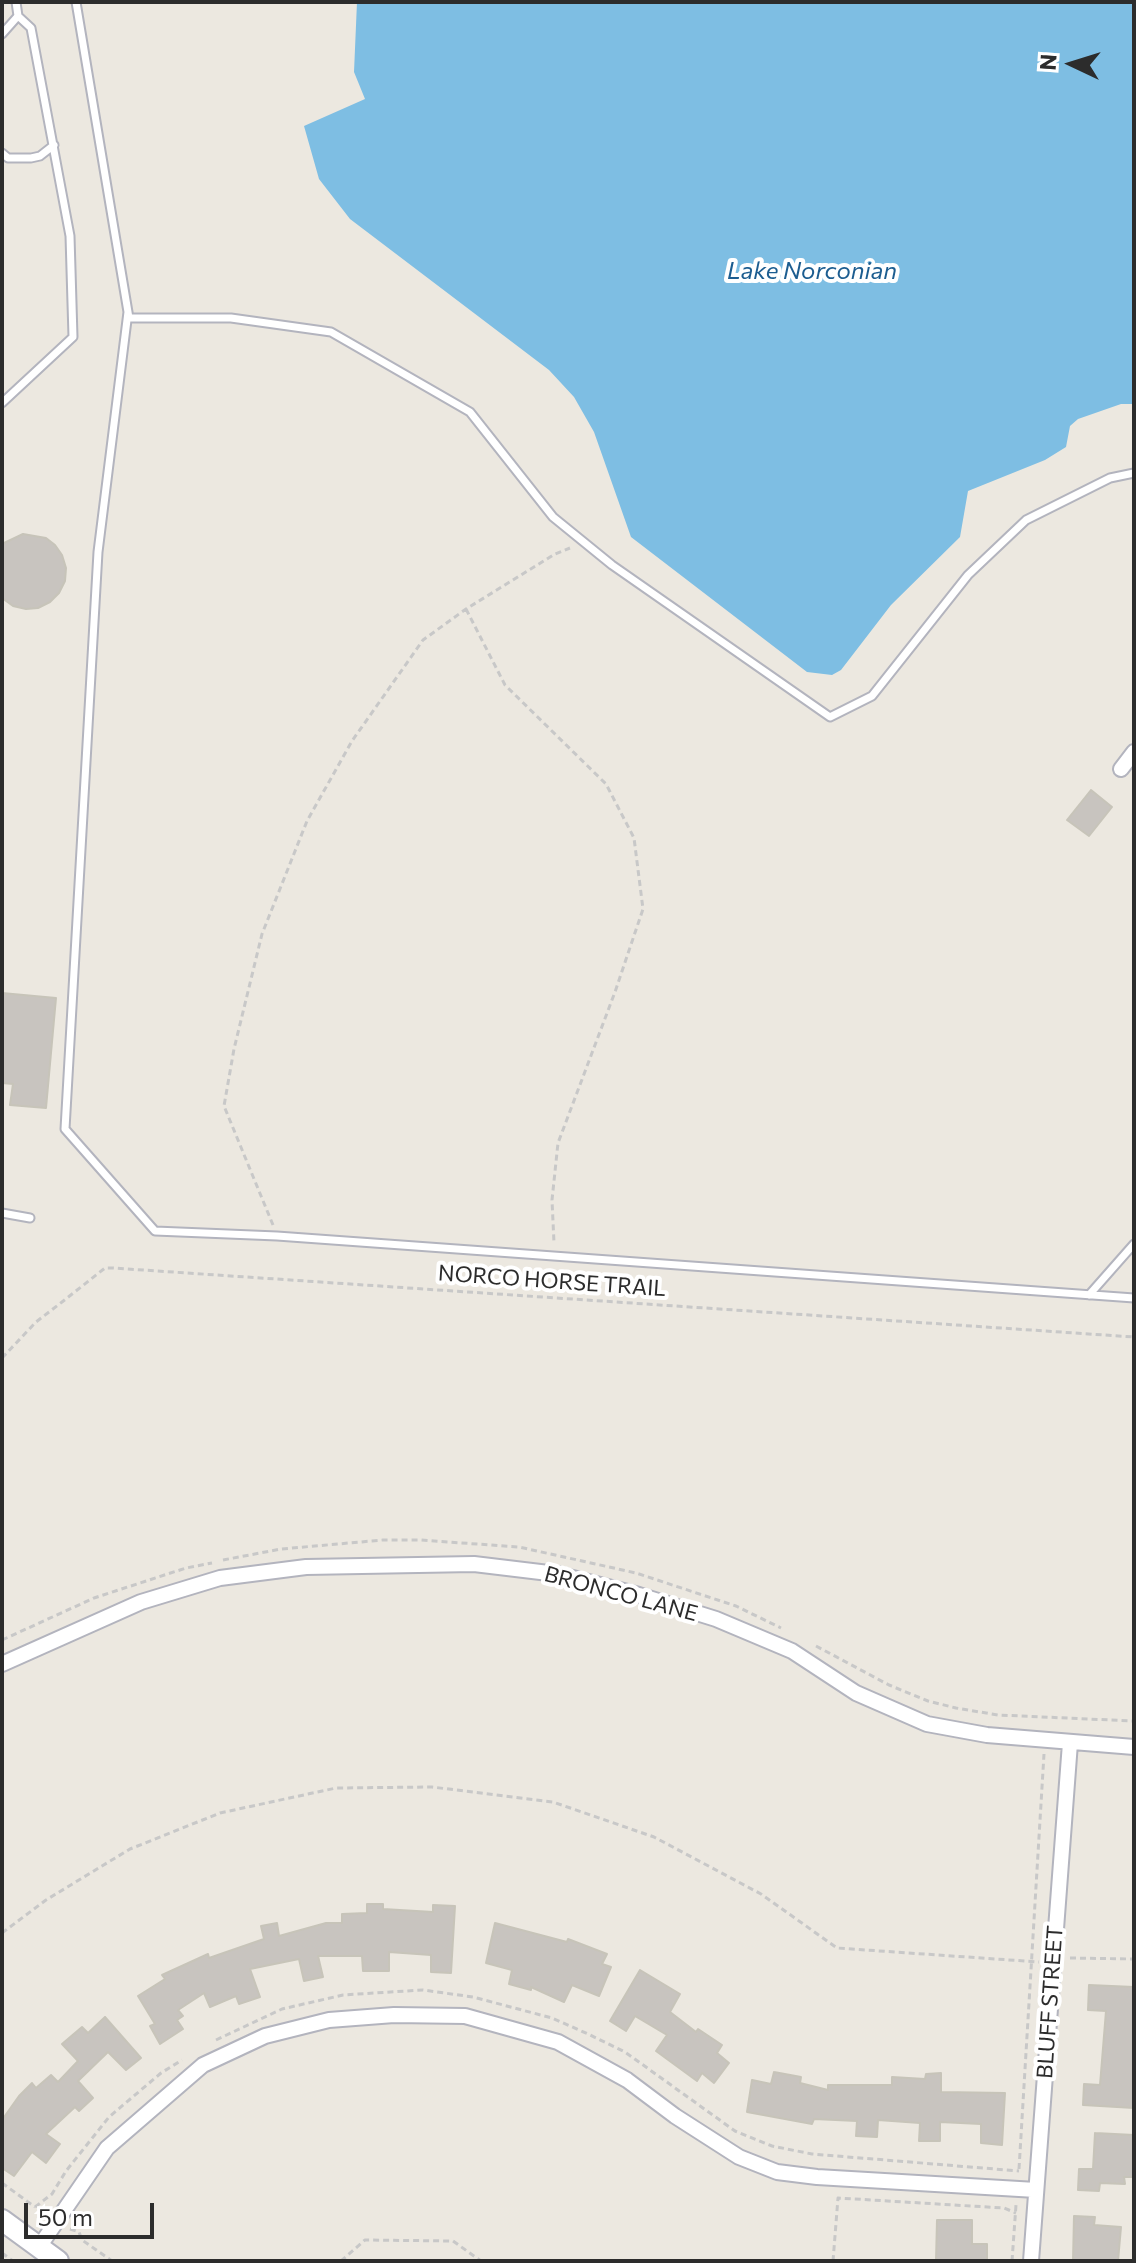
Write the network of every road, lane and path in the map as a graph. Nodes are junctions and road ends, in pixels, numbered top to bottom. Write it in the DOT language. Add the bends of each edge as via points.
graph roads {
  1 [pos="16,2"];
  2 [pos="76,2"];
  3 [pos="18,16"];
  4 [pos="2,34"];
  5 [pos="54,145"];
  6 [pos="2,153"];
  7 [pos="128,312"];
  8 [pos="2,403"];
  9 [pos="1134,473"];
  10 [pos="585,543"];
  11 [pos="466,609"];
  12 [pos="1134,752"];
  13 [pos="1121,769"];
  14 [pos="2,1213"];
  15 [pos="30,1218"];
  16 [pos="277,1236"];
  17 [pos="1134,1244"];
  18 [pos="555,1257"];
  19 [pos="1089,1295"];
  20 [pos="1134,1298"];
  21 [pos="1134,1337"];
  22 [pos="2,1358"];
  23 [pos="792,1634"];
  24 [pos="2,1640"];
  25 [pos="806,1641"];
  26 [pos="2,1664"];
  27 [pos="1134,1721"];
  28 [pos="1044,1741"];
  29 [pos="1070,1743"];
  30 [pos="1134,1747"];
  31 [pos="2,1933"];
  32 [pos="1053,1958"];
  33 [pos="1134,1959"];
  34 [pos="1033,1963"];
  35 [pos="214,2041"];
  36 [pos="187,2057"];
  37 [pos="1019,2171"];
  38 [pos="2,2183"];
  39 [pos="1017,2189"];
  40 [pos="1036,2190"];
  41 [pos="35,2207"];
  42 [pos="1016,2213"];
  43 [pos="2,2220"];
  44 [pos="56,2222"];
  45 [pos="39,2247"];
  46 [pos="2,2253"];
  47 [pos="13,2261"];
  48 [pos="58,2261"];
  49 [pos="112,2261"];
  50 [pos="341,2261"];
  51 [pos="481,2261"];
  52 [pos="833,2261"];
  53 [pos="1012,2261"];
  54 [pos="1031,2261"];
  1 -- 3 [label="lane"];
  2 -- 7 [label="lane"];
  3 -- 4 [label="lane"];
  3 -- 5 [label="lane" via="31,28"];
  5 -- 6 [label="lane" via="31,158"];
  5 -- 8 [label="lane" via="70,236 73,337"];
  7 -- 10 [label="lane" via="129,318 231,318 331,332 470,412 553,517"];
  7 -- 16 [label="lane" via="98,552 65,1129 155,1231"];
  9 -- 10 [label="lane" via="1110,478 1026,520 968,575 872,696 830,717"];
  10 -- 11 [label="path" via="555,554"];
  11 -- 16 [label="path" via="423,640 352,741 307,821 262,934 224,1106"];
  11 -- 18 [label="path" via="505,685 606,784 634,838 643,909 558,1143 552,1200"];
  12 -- 13 [label="street"];
  14 -- 15 [label="lane"];
  16 -- 18 [label="lane"];
  17 -- 19 [label="lane"];
  18 -- 19 [label="lane"];
  19 -- 20 [label="lane"];
  21 -- 22 [label="path, NORCO HORSE TRAIL" via="105,1268"];
  23 -- 24 [label="path" via="736,1606 636,1573 519,1547 407,1540 281,1549 186,1568 94,1598"];
  25 -- 27 [label="path" via="889,1685 956,1708"];
  26 -- 28 [label="street, BRONCO LANE" via="141,1602 220,1578 306,1567 474,1564 557,1574 639,1595 792,1651 856,1693 927,1724"];
  28 -- 29 [label="street, BRONCO LANE"];
  28 -- 34 [label="path"];
  29 -- 30 [label="street, BRONCO LANE"];
  29 -- 32 [label="street, BLUFF STREET"];
  31 -- 34 [label="path" via="130,1849 220,1813 336,1788 432,1787 553,1802 654,1837 761,1894 837,1948"];
  32 -- 33 [label="path"];
  32 -- 34 [label="path"];
  32 -- 40 [label="street, BLUFF STREET"];
  34 -- 37 [label="path"];
  35 -- 37 [label="path" via="282,2009 343,1995 423,1990 473,1997 552,2018 613,2046 735,2131 772,2146"];
  36 -- 41 [label="path" via="109,2117 52,2194"];
  37 -- 39 [label="path"];
  38 -- 41 [label="path"];
  39 -- 40 [label="street"];
  39 -- 42 [label="path"];
  39 -- 44 [label="street" via="777,2172 739,2157 627,2080 558,2042 465,2016 394,2015 329,2020 265,2036 203,2065 107,2148"];
  40 -- 54 [label="street, BLUFF STREET"];
  41 -- 44 [label="path"];
  42 -- 52 [label="path" via="838,2198"];
  42 -- 53 [label="path"];
  43 -- 45 [label="main road"];
  44 -- 45 [label="street"];
  44 -- 49 [label="path" via="79,2232 82,2240"];
  45 -- 48 [label="main road"];
  46 -- 47 [label="path"];
  50 -- 51 [label="path" via="365,2240 453,2241"];
}
